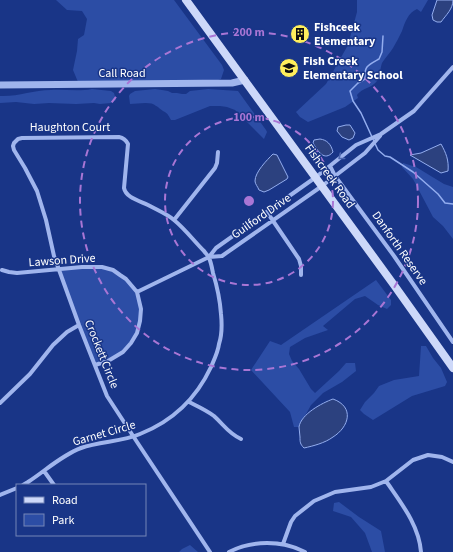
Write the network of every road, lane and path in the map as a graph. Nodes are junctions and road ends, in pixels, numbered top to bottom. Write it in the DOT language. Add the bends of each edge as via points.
graph roads {
  1 [pos="186,0"];
  2 [pos="453,67"];
  3 [pos="244,80"];
  4 [pos="0,86"];
  5 [pos="376,138"];
  6 [pos="13,146"];
  7 [pos="218,152"];
  8 [pos="330,166"];
  9 [pos="335,176"];
  10 [pos="316,177"];
  11 [pos="322,186"];
  12 [pos="124,188"];
  13 [pos="267,212"];
  14 [pos="174,220"];
  15 [pos="272,220"];
  16 [pos="209,257"];
  17 [pos="59,269"];
  18 [pos="2,270"];
  19 [pos="301,275"];
  20 [pos="137,292"];
  21 [pos="79,325"];
  22 [pos="453,342"];
  23 [pos="95,366"];
  24 [pos="453,368"];
  25 [pos="189,402"];
  26 [pos="0,403"];
  27 [pos="133,436"];
  28 [pos="241,439"];
  29 [pos="453,462"];
  30 [pos="44,471"];
  31 [pos="386,481"];
  32 [pos="24,484"];
  33 [pos="53,484"];
  34 [pos="16,488"];
  35 [pos="0,495"];
  36 [pos="283,544"];
  37 [pos="210,552"];
  38 [pos="229,552"];
  39 [pos="305,552"];
  40 [pos="421,552"];
  1 -- 3 [label="main road, Fishcreek Road"];
  2 -- 5 [label="street" via="414,111"];
  3 -- 4 [label="street, Call Road" via="232,83"];
  3 -- 10 [label="main road, Fishcreek Road"];
  5 -- 8 [label="street, Guilford Drive, one-way" via="356,146"];
  5 -- 9 [label="street, Guilford Drive" via="365,153"];
  6 -- 12 [label="street, Haughton Court" via="15,141 22,138 123,138 128,144"];
  6 -- 17 [label="street, Crockett Circle" via="36,191"];
  7 -- 14 [label="street" via="215,168"];
  8 -- 9 [label="street, Danforth Reserve"];
  8 -- 10 [label="street, Guilford Drive"];
  9 -- 11 [label="street, Guilford Drive"];
  9 -- 22 [label="street, Danforth Reserve"];
  10 -- 11 [label="main road, Fishcreek Road"];
  10 -- 13 [label="street, Guilford Drive"];
  11 -- 15 [label="street, Guilford Drive"];
  11 -- 24 [label="main road, Fishcreek Road"];
  12 -- 14 [label="street, Garnet Circle" via="127,194"];
  13 -- 15 [label="street"];
  13 -- 16 [label="street, Guilford Drive" via="216,248"];
  14 -- 16 [label="street, Garnet Circle"];
  15 -- 16 [label="street, Guilford Drive" via="222,256"];
  15 -- 19 [label="street" via="299,259"];
  16 -- 20 [label="street, Guilford Drive"];
  16 -- 25 [label="street, Garnet Circle" via="220,304 221,336 215,358"];
  17 -- 18 [label="street, Lawson Drive" via="17,273"];
  17 -- 20 [label="street, Lawson Drive" via="102,267 113,270 126,279"];
  17 -- 21 [label="street, Crockett Circle"];
  20 -- 23 [label="street" via="141,309 137,333 123,352"];
  21 -- 23 [label="street, Crockett Circle"];
  21 -- 26 [label="street" via="52,345 30,374"];
  23 -- 27 [label="street, Crockett Circle" via="107,396"];
  25 -- 27 [label="street, Garnet Circle" via="158,426"];
  25 -- 28 [label="street" via="209,412 229,432"];
  27 -- 30 [label="street, Garnet Circle" via="81,448"];
  27 -- 37 [label="street, Crockett Circle"];
  29 -- 31 [label="street" via="428,455 413,460"];
  30 -- 32 [label="street, Garnet Circle"];
  30 -- 33 [label="street"];
  31 -- 36 [label="street" via="335,492 314,501 295,516"];
  31 -- 40 [label="street" via="417,531"];
  34 -- 35 [label="street"];
  36 -- 38 [label="street" via="251,545"];
  36 -- 39 [label="street"];
}
